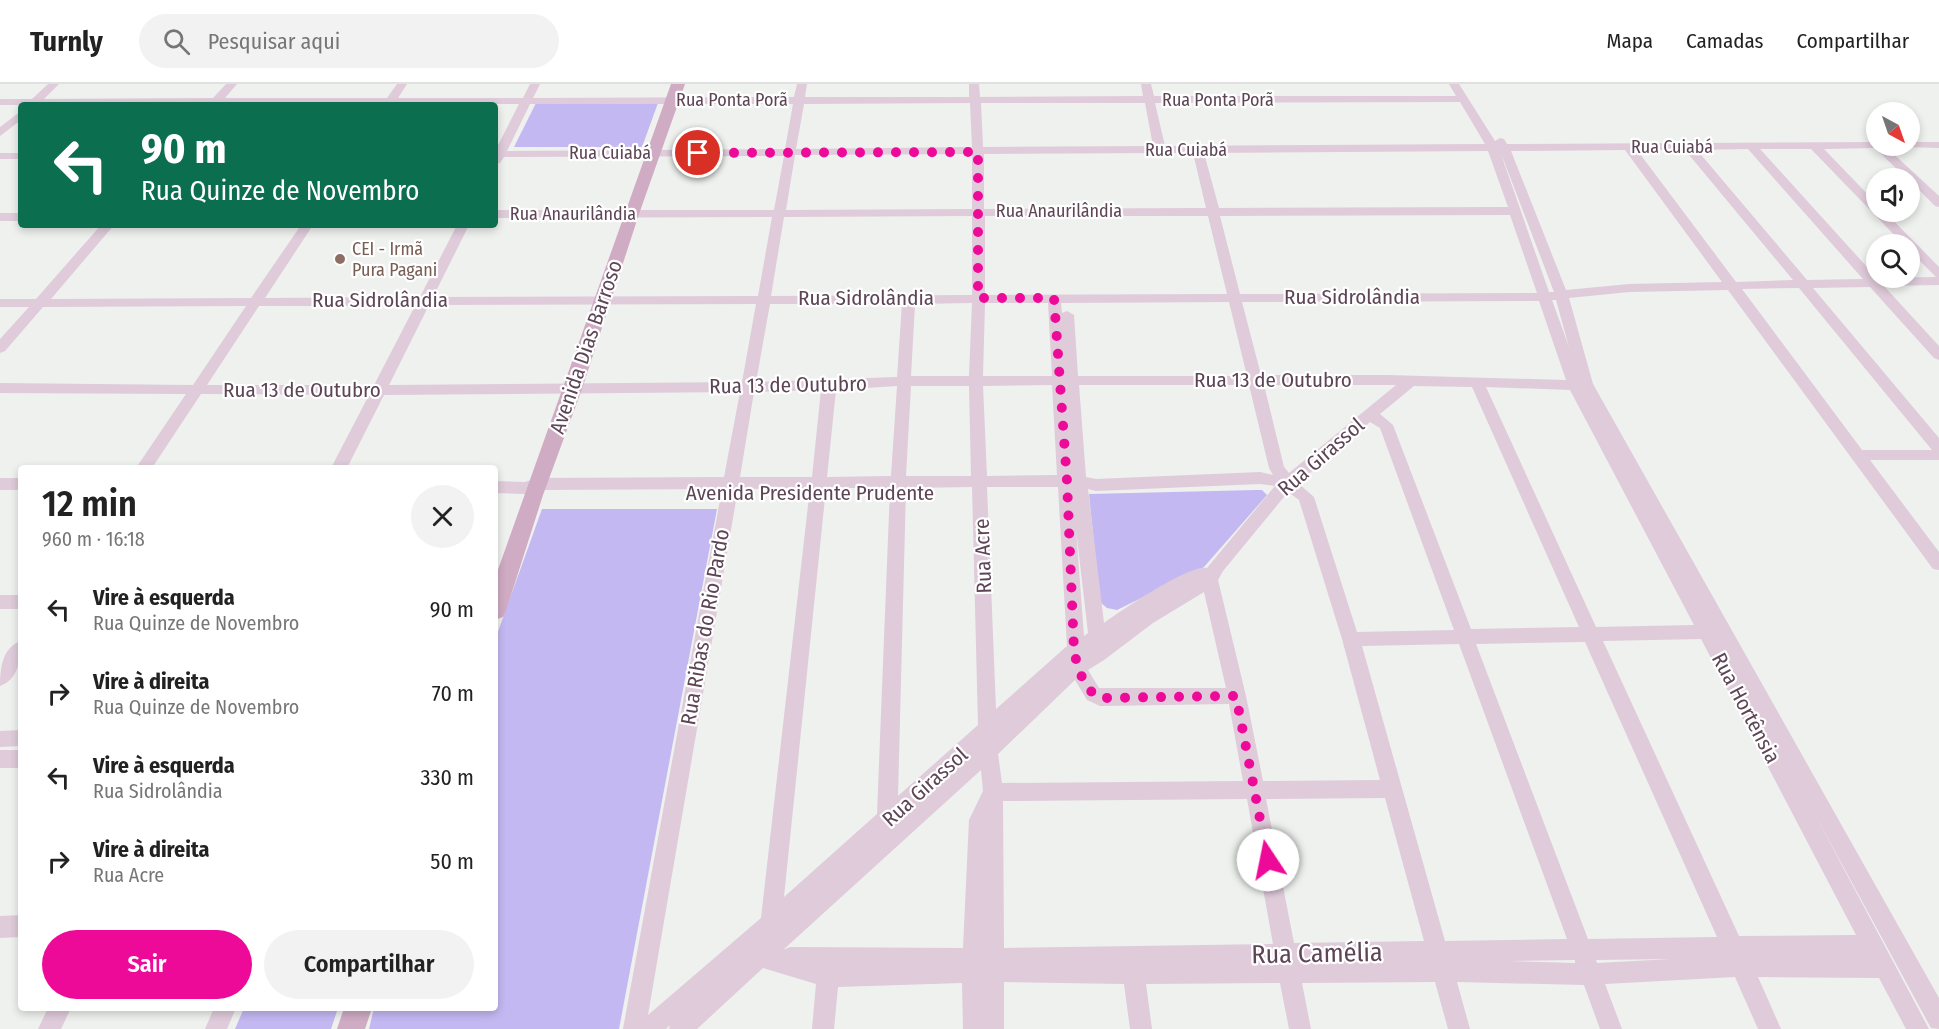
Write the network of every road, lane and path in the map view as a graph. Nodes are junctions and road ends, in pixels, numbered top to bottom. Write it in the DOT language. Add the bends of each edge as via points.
graph roads {
  1 [pos="54,84"];
  2 [pos="232,84"];
  3 [pos="402,84"];
  4 [pos="536,84"];
  5 [pos="974,84"];
  6 [pos="1146,84"];
  7 [pos="1454,84"];
  8 [pos="1465,84"];
  9 [pos="675,92"];
  10 [pos="801,92"];
  11 [pos="1463,99"];
  12 [pos="527,100"];
  13 [pos="975,100"];
  14 [pos="1150,100"];
  15 [pos="0,102"];
  16 [pos="34,102"];
  17 [pos="216,102"];
  18 [pos="389,102"];
  19 [pos="18,103"];
  20 [pos="18,117"];
  21 [pos="0,133"];
  22 [pos="1866,145"];
  23 [pos="1920,145"];
  24 [pos="1939,145"];
  25 [pos="1751,146"];
  26 [pos="1815,146"];
  27 [pos="1629,147"];
  28 [pos="1689,147"];
  29 [pos="1499,148"];
  30 [pos="1198,150"];
  31 [pos="1160,151"];
  32 [pos="790,152"];
  33 [pos="978,152"];
  34 [pos="652,153"];
  35 [pos="498,155"];
  36 [pos="0,156"];
  37 [pos="18,156"];
  38 [pos="1890,156"];
  39 [pos="498,157"];
  40 [pos="1866,198"];
  41 [pos="1939,203"];
  42 [pos="1214,211"];
  43 [pos="1516,211"];
  44 [pos="978,212"];
  45 [pos="779,213"];
  46 [pos="498,214"];
  47 [pos="631,214"];
  48 [pos="0,217"];
  49 [pos="18,217"];
  50 [pos="1889,222"];
  51 [pos="105,228"];
  52 [pos="305,228"];
  53 [pos="461,228"];
  54 [pos="1866,274"];
  55 [pos="1939,274"];
  56 [pos="1939,281"];
  57 [pos="1920,282"];
  58 [pos="1803,284"];
  59 [pos="1866,284"];
  60 [pos="1731,285"];
  61 [pos="1879,288"];
  62 [pos="1561,294"];
  63 [pos="1235,297"];
  64 [pos="1543,297"];
  65 [pos="909,298"];
  66 [pos="978,298"];
  67 [pos="1060,298"];
  68 [pos="764,299"];
  69 [pos="256,300"];
  70 [pos="425,300"];
  71 [pos="603,301"];
  72 [pos="0,303"];
  73 [pos="41,303"];
  74 [pos="0,348"];
  75 [pos="1939,355"];
  76 [pos="904,381"];
  77 [pos="975,381"];
  78 [pos="1066,381"];
  79 [pos="1256,381"];
  80 [pos="1410,381"];
  81 [pos="1477,383"];
  82 [pos="1575,386"];
  83 [pos="748,387"];
  84 [pos="829,387"];
  85 [pos="0,388"];
  86 [pos="573,389"];
  87 [pos="197,390"];
  88 [pos="379,390"];
  89 [pos="1369,414"];
  90 [pos="1939,448"];
  91 [pos="1858,455"];
  92 [pos="1939,455"];
  93 [pos="146,465"];
  94 [pos="341,465"];
  95 [pos="1287,483"];
  96 [pos="0,484"];
  97 [pos="18,484"];
  98 [pos="1073,486"];
  99 [pos="498,487"];
  100 [pos="818,487"];
  101 [pos="898,487"];
  102 [pos="981,487"];
  103 [pos="730,488"];
  104 [pos="532,489"];
  105 [pos="1939,564"];
  106 [pos="1209,574"];
  107 [pos="498,601"];
  108 [pos="0,602"];
  109 [pos="18,602"];
  110 [pos="1706,632"];
  111 [pos="1592,634"];
  112 [pos="1465,637"];
  113 [pos="1352,639"];
  114 [pos="1098,646"];
  115 [pos="18,652"];
  116 [pos="1075,659"];
  117 [pos="0,678"];
  118 [pos="1236,696"];
  119 [pos="988,730"];
  120 [pos="18,738"];
  121 [pos="0,739"];
  122 [pos="988,751"];
  123 [pos="0,759"];
  124 [pos="18,759"];
  125 [pos="1393,789"];
  126 [pos="1254,790"];
  127 [pos="993,792"];
  128 [pos="887,820"];
  129 [pos="771,922"];
  130 [pos="18,926"];
  131 [pos="0,927"];
  132 [pos="1872,945"];
  133 [pos="1581,949"];
  134 [pos="755,950"];
  135 [pos="1737,956"];
  136 [pos="1440,961"];
  137 [pos="1287,962"];
  138 [pos="983,965"];
  139 [pos="1133,965"];
  140 [pos="1884,967"];
  141 [pos="828,968"];
  142 [pos="1591,974"];
  143 [pos="59,1011"];
  144 [pos="224,1011"];
  145 [pos="357,1011"];
  146 [pos="1939,1020"];
  147 [pos="50,1029"];
  148 [pos="216,1029"];
  149 [pos="351,1029"];
  150 [pos="634,1029"];
  151 [pos="649,1029"];
  152 [pos="680,1029"];
  153 [pos="823,1029"];
  154 [pos="974,1029"];
  155 [pos="993,1029"];
  156 [pos="1141,1029"];
  157 [pos="1300,1029"];
  158 [pos="1459,1029"];
  159 [pos="1611,1029"];
  160 [pos="1770,1029"];
  161 [pos="1918,1029"];
  1 -- 16 [label="street"];
  2 -- 17 [label="street"];
  3 -- 18 [label="street"];
  4 -- 12 [label="street"];
  5 -- 13 [label="street, Rua Acre"];
  6 -- 14 [label="street"];
  7 -- 11 [label="street"];
  8 -- 29 [label="street"];
  9 -- 10 [label="street, Rua Ponta Porã"];
  9 -- 12 [label="street, Rua Ponta Porã"];
  9 -- 34 [label="main road, Avenida Dias Barroso"];
  10 -- 13 [label="street, Rua Ponta Porã"];
  10 -- 32 [label="street, Rua Ribas do Rio Pardo"];
  11 -- 14 [label="street, Rua Ponta Porã"];
  11 -- 29 [label="street"];
  12 -- 18 [label="street, Rua Ponta Porã"];
  12 -- 35 [label="street"];
  13 -- 14 [label="street, Rua Ponta Porã"];
  13 -- 33 [label="street, Rua Acre"];
  14 -- 31 [label="street"];
  15 -- 19 [label="street, Rua Ponta Porã"];
  20 -- 21 [label="street"];
  22 -- 26 [label="street, Rua Cuiabá"];
  23 -- 24 [label="street"];
  25 -- 26 [label="street, Rua Cuiabá"];
  25 -- 28 [label="street, Rua Cuiabá"];
  25 -- 54 [label="street"];
  26 -- 40 [label="street"];
  27 -- 28 [label="street, Rua Cuiabá"];
  27 -- 29 [label="street, Rua Cuiabá"];
  27 -- 60 [label="street"];
  28 -- 58 [label="street"];
  29 -- 30 [label="street, Rua Cuiabá"];
  29 -- 43 [label="street, Rua Hortênsia"];
  29 -- 62 [label="street"];
  30 -- 31 [label="street, Rua Cuiabá"];
  30 -- 42 [label="street"];
  31 -- 33 [label="street, Rua Cuiabá"];
  32 -- 33 [label="street, Rua Cuiabá"];
  32 -- 34 [label="street, Rua Cuiabá"];
  32 -- 45 [label="street, Rua Ribas do Rio Pardo"];
  33 -- 44 [label="street, Rua Acre"];
  34 -- 39 [label="street, Rua Cuiabá"];
  34 -- 47 [label="main road, Avenida Dias Barroso"];
  36 -- 37 [label="street"];
  38 -- 41 [label="street"];
  42 -- 43 [label="street, Rua Anaurilândia"];
  42 -- 44 [label="street, Rua Anaurilândia"];
  42 -- 63 [label="street"];
  43 -- 64 [label="street, Rua Hortênsia"];
  44 -- 45 [label="street, Rua Anaurilândia"];
  44 -- 66 [label="street, Rua Acre"];
  45 -- 47 [label="street, Rua Anaurilândia"];
  45 -- 68 [label="street, Rua Ribas do Rio Pardo"];
  46 -- 47 [label="street, Rua Anaurilândia"];
  47 -- 71 [label="main road, Avenida Dias Barroso"];
  48 -- 49 [label="street"];
  50 -- 55 [label="street"];
  51 -- 73 [label="street"];
  52 -- 69 [label="street"];
  53 -- 70 [label="street"];
  56 -- 57 [label="street, Rua Sidrolândia"];
  58 -- 59 [label="street, Rua Sidrolândia"];
  58 -- 60 [label="street, Rua Sidrolândia"];
  58 -- 90 [label="street"];
  60 -- 62 [label="street, Rua Sidrolândia"];
  60 -- 91 [label="street"];
  61 -- 75 [label="street"];
  62 -- 64 [label="street, Rua Sidrolândia"];
  62 -- 146 [label="street" via="1586,384"];
  63 -- 64 [label="street, Rua Sidrolândia"];
  63 -- 67 [label="street, Rua Sidrolândia"];
  63 -- 79 [label="street"];
  64 -- 82 [label="street, Rua Hortênsia"];
  65 -- 66 [label="street, Rua Sidrolândia"];
  65 -- 68 [label="street, Rua Sidrolândia"];
  65 -- 76 [label="street"];
  66 -- 67 [label="street, Rua Sidrolândia"];
  66 -- 77 [label="street, Rua Acre"];
  67 -- 78 [label="street"];
  68 -- 71 [label="street, Rua Sidrolândia"];
  68 -- 83 [label="street, Rua Ribas do Rio Pardo"];
  69 -- 70 [label="street, Rua Sidrolândia"];
  69 -- 73 [label="street, Rua Sidrolândia"];
  69 -- 87 [label="street"];
  70 -- 71 [label="street, Rua Sidrolândia"];
  70 -- 88 [label="street"];
  71 -- 86 [label="main road, Avenida Dias Barroso"];
  72 -- 73 [label="street, Rua Sidrolândia"];
  73 -- 74 [label="street"];
  76 -- 77 [label="street, Rua 13 de Outubro"];
  76 -- 84 [label="street, Rua 13 de Outubro"];
  76 -- 101 [label="street"];
  77 -- 78 [label="street, Rua 13 de Outubro"];
  77 -- 102 [label="street, Rua Acre"];
  78 -- 79 [label="street, Rua 13 de Outubro"];
  78 -- 98 [label="street"];
  79 -- 80 [label="street, Rua 13 de Outubro"];
  79 -- 95 [label="street" via="1277,468"];
  80 -- 81 [label="street, Rua 13 de Outubro"];
  80 -- 89 [label="street, Rua Girassol"];
  81 -- 82 [label="street, Rua 13 de Outubro"];
  81 -- 111 [label="street"];
  82 -- 110 [label="street, Rua Hortênsia"];
  83 -- 84 [label="street, Rua 13 de Outubro"];
  83 -- 86 [label="street, Rua 13 de Outubro"];
  83 -- 103 [label="street, Rua Ribas do Rio Pardo"];
  84 -- 100 [label="street"];
  85 -- 87 [label="street, Rua 13 de Outubro"];
  86 -- 88 [label="street, Rua 13 de Outubro"];
  86 -- 104 [label="main road, Avenida Dias Barroso"];
  87 -- 88 [label="street, Rua 13 de Outubro"];
  87 -- 93 [label="street"];
  88 -- 94 [label="street"];
  89 -- 95 [label="street, Rua Girassol"];
  89 -- 112 [label="street" via="1386,424"];
  91 -- 92 [label="street"];
  91 -- 105 [label="street"];
  95 -- 98 [label="street, Avenida Presidente Prudente" via="1260,478"];
  95 -- 106 [label="street, Rua Girassol"];
  95 -- 113 [label="street" via="1306,497"];
  96 -- 97 [label="street"];
  98 -- 102 [label="street, Avenida Presidente Prudente"];
  98 -- 114 [label="street"];
  98 -- 116 [label="street"];
  99 -- 104 [label="street, Avenida Presidente Prudente"];
  100 -- 101 [label="street, Avenida Presidente Prudente"];
  100 -- 103 [label="street, Avenida Presidente Prudente"];
  100 -- 129 [label="street"];
  101 -- 102 [label="street, Avenida Presidente Prudente"];
  101 -- 128 [label="street"];
  102 -- 119 [label="street, Rua Acre"];
  103 -- 104 [label="street, Avenida Presidente Prudente"];
  103 -- 150 [label="street, Rua Ribas do Rio Pardo"];
  104 -- 107 [label="main road, Avenida Dias Barroso"];
  106 -- 114 [label="street, Rua Girassol" via="1147,618"];
  106 -- 118 [label="street"];
  108 -- 109 [label="street"];
  110 -- 111 [label="street"];
  110 -- 132 [label="street, Rua Hortênsia"];
  111 -- 112 [label="street"];
  111 -- 135 [label="street"];
  112 -- 113 [label="street"];
  112 -- 133 [label="street"];
  113 -- 125 [label="street"];
  114 -- 116 [label="street, Rua Girassol"];
  115 -- 117 [label="street"];
  116 -- 118 [label="street" via="1093,694 1100,698"];
  116 -- 119 [label="street, Rua Girassol"];
  116 -- 122 [label="street, Rua Girassol"];
  118 -- 126 [label="street"];
  119 -- 122 [label="street, Rua Acre"];
  119 -- 128 [label="street, Rua Girassol"];
  120 -- 121 [label="street"];
  122 -- 127 [label="street, Rua Acre"];
  122 -- 134 [label="street, Rua Girassol"];
  123 -- 124 [label="street"];
  125 -- 126 [label="street"];
  125 -- 136 [label="street"];
  126 -- 127 [label="street"];
  126 -- 137 [label="street"];
  127 -- 138 [label="street, Rua Acre"];
  128 -- 129 [label="street, Rua Girassol"];
  129 -- 134 [label="street, Rua Girassol"];
  130 -- 131 [label="street"];
  132 -- 135 [label="street"];
  132 -- 140 [label="street, Rua Hortênsia"];
  133 -- 135 [label="street"];
  133 -- 136 [label="street"];
  133 -- 142 [label="street"];
  134 -- 141 [label="street"];
  134 -- 151 [label="street, Rua Girassol"];
  134 -- 152 [label="street, Rua Girassol"];
  135 -- 140 [label="street"];
  135 -- 142 [label="street"];
  135 -- 160 [label="street"];
  136 -- 137 [label="street"];
  136 -- 142 [label="street"];
  136 -- 158 [label="street"];
  137 -- 139 [label="street"];
  137 -- 157 [label="street"];
  138 -- 139 [label="street"];
  138 -- 141 [label="street"];
  138 -- 154 [label="street"];
  138 -- 155 [label="street, Rua Acre"];
  139 -- 156 [label="street"];
  140 -- 161 [label="street, Rua Hortênsia"];
  141 -- 153 [label="street"];
  142 -- 159 [label="street"];
  143 -- 147 [label="street"];
  144 -- 148 [label="street"];
  145 -- 149 [label="main road"];
}
